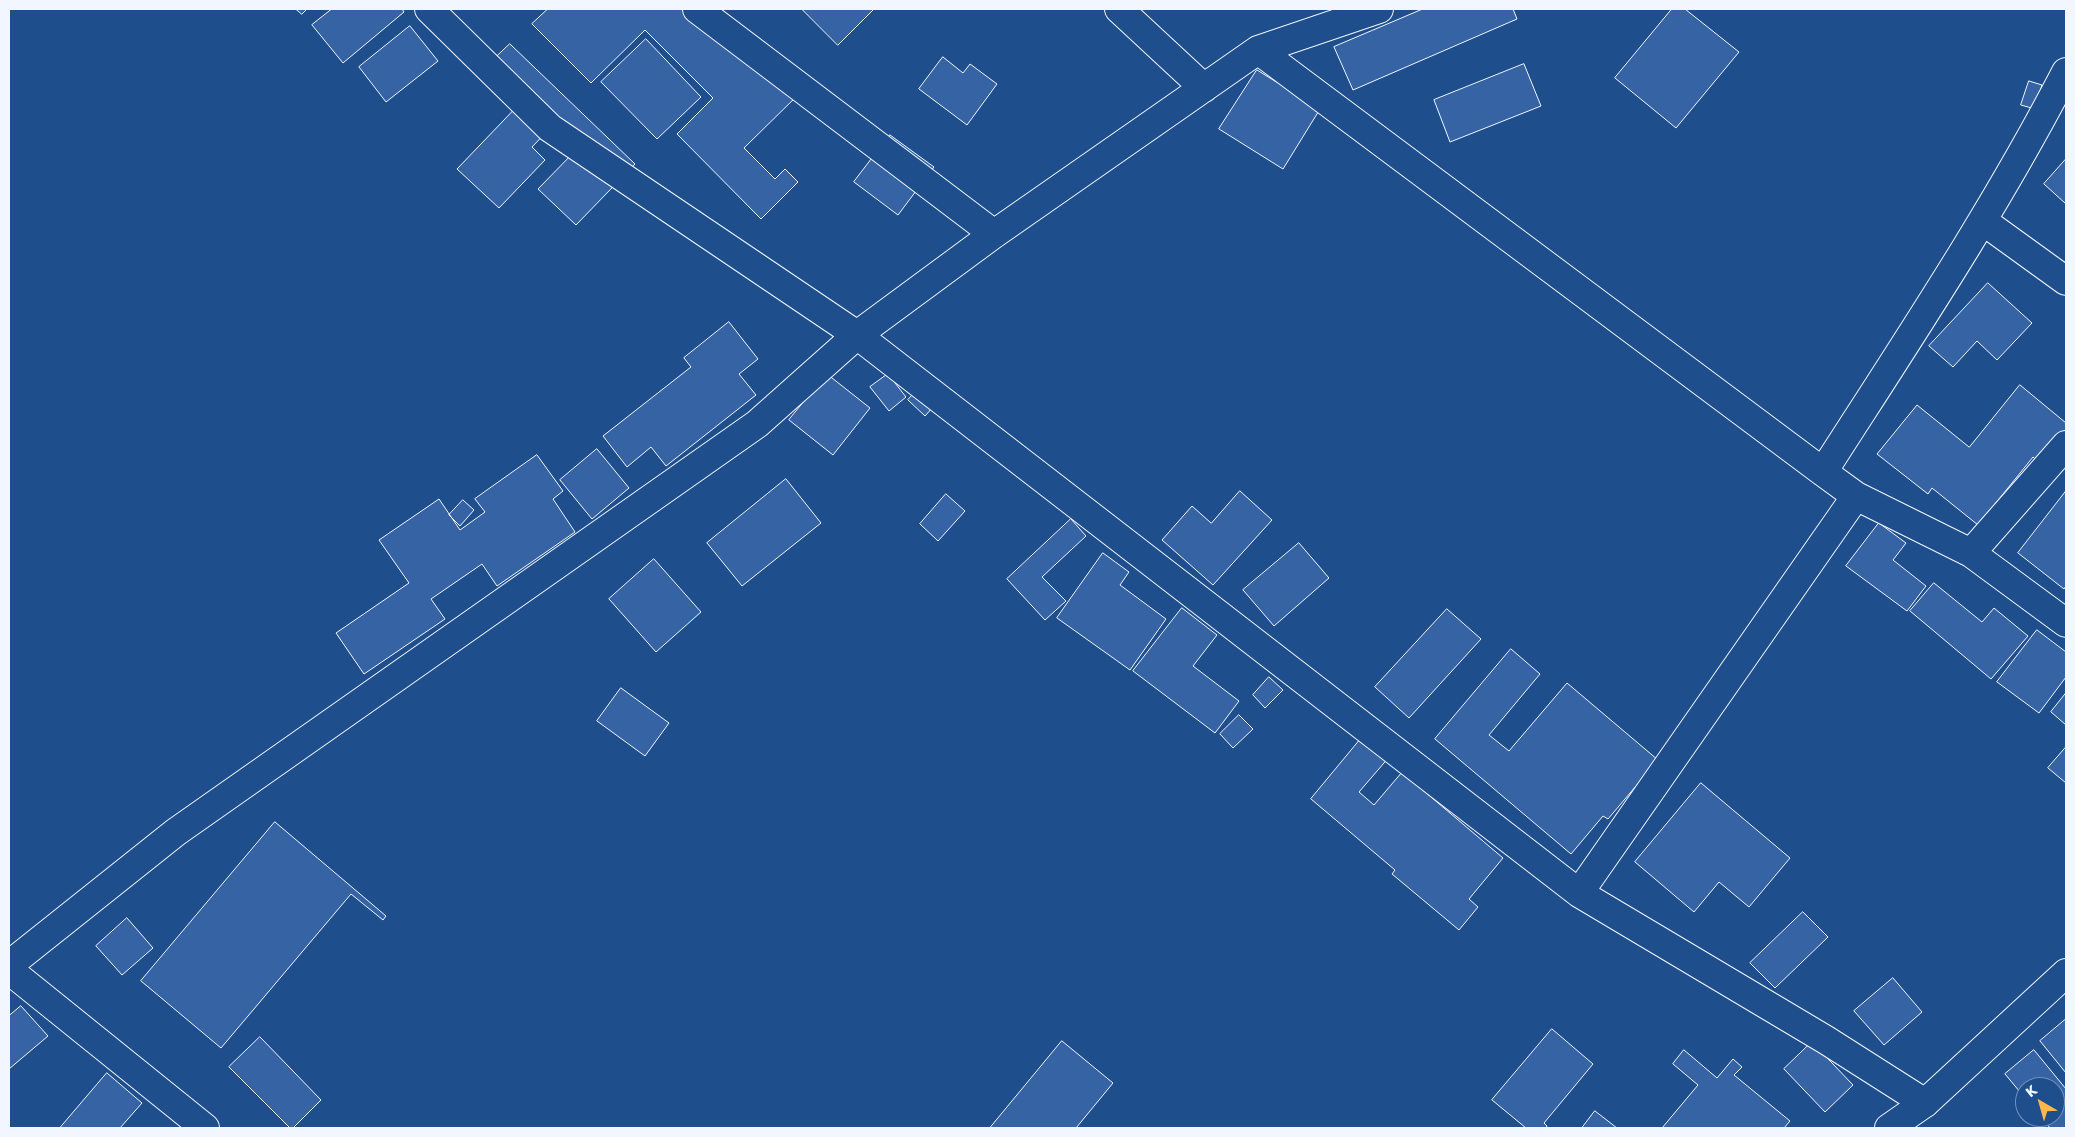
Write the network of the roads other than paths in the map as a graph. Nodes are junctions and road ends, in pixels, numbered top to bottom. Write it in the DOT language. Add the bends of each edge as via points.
graph roads {
  1 [pos="429,9"];
  2 [pos="698,9"];
  3 [pos="1119,9"];
  4 [pos="1379,9"];
  5 [pos="1258,50"];
  6 [pos="2066,72"];
  7 [pos="1204,88"];
  8 [pos="1983,221"];
  9 [pos="994,234"];
  10 [pos="2066,280"];
  11 [pos="857,335"];
  12 [pos="2066,445"];
  13 [pos="1823,472"];
  14 [pos="1856,496"];
  15 [pos="1971,553"];
  16 [pos="2066,623"];
  17 [pos="1579,893"];
  18 [pos="9,965"];
  19 [pos="9,970"];
  20 [pos="2066,973"];
  21 [pos="1925,1103"];
  22 [pos="205,1128"];
  23 [pos="1889,1128"];
  1 -- 11 [label="street" via="550,128"];
  2 -- 9 [label="street"];
  3 -- 7 [label="street"];
  4 -- 5 [label="street"];
  5 -- 7 [label="street"];
  5 -- 13 [label="street"];
  6 -- 8 [label="street"];
  7 -- 9 [label="street"];
  8 -- 10 [label="street"];
  8 -- 13 [label="street"];
  9 -- 11 [label="street"];
  11 -- 17 [label="street"];
  11 -- 18 [label="street" via="757,424 176,832"];
  12 -- 15 [label="street"];
  13 -- 14 [label="street"];
  14 -- 15 [label="street"];
  14 -- 17 [label="street"];
  15 -- 16 [label="street"];
  17 -- 21 [label="street"];
  19 -- 22 [label="street"];
  20 -- 21 [label="street"];
  21 -- 23 [label="street"];
}
